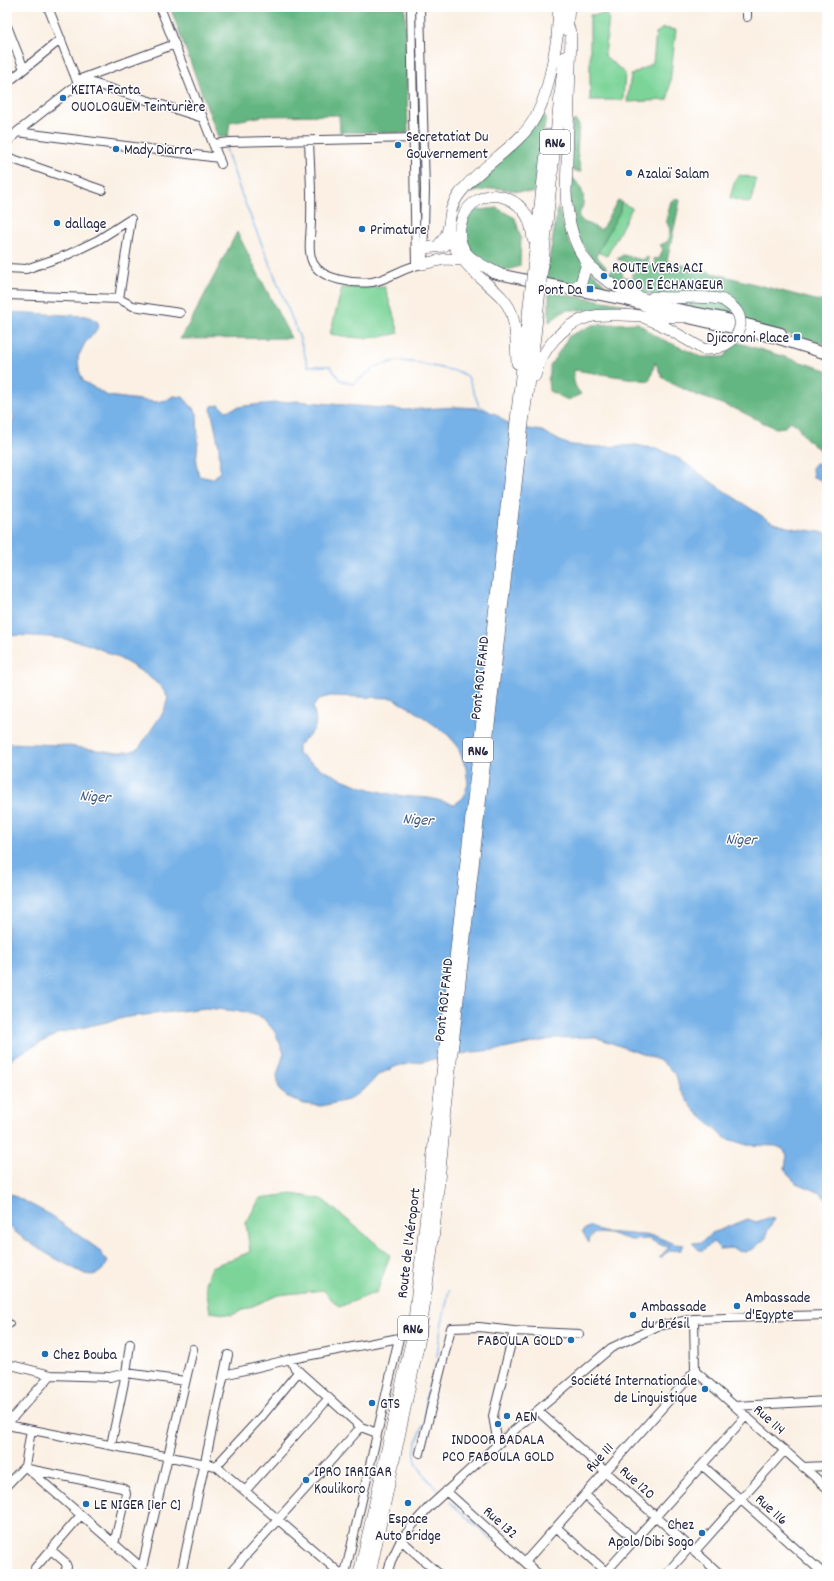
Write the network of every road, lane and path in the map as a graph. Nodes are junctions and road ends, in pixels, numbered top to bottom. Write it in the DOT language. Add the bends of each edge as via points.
graph roads {
  1 [pos="48,7"];
  2 [pos="160,7"];
  3 [pos="411,7"];
  4 [pos="420,7"];
  5 [pos="559,7"];
  6 [pos="569,7"];
  7 [pos="747,7"];
  8 [pos="747,16"];
  9 [pos="567,23"];
  10 [pos="7,26"];
  11 [pos="558,32"];
  12 [pos="61,39"];
  13 [pos="175,44"];
  14 [pos="24,69"];
  15 [pos="78,80"];
  16 [pos="7,83"];
  17 [pos="203,118"];
  18 [pos="17,132"];
  19 [pos="413,138"];
  20 [pos="423,138"];
  21 [pos="308,141"];
  22 [pos="7,143"];
  23 [pos="213,144"];
  24 [pos="7,158"];
  25 [pos="102,190"];
  26 [pos="448,228"];
  27 [pos="571,230"];
  28 [pos="438,246"];
  29 [pos="420,248"];
  30 [pos="454,248"];
  31 [pos="463,260"];
  32 [pos="537,260"];
  33 [pos="587,263"];
  34 [pos="420,264"];
  35 [pos="7,268"];
  36 [pos="501,275"];
  37 [pos="570,290"];
  38 [pos="7,295"];
  39 [pos="119,299"];
  40 [pos="638,303"];
  41 [pos="665,306"];
  42 [pos="180,313"];
  43 [pos="635,316"];
  44 [pos="684,318"];
  45 [pos="827,347"];
  46 [pos="827,354"];
  47 [pos="520,416"];
  48 [pos="445,1078"];
  49 [pos="827,1315"];
  50 [pos="694,1319"];
  51 [pos="514,1331"];
  52 [pos="579,1334"];
  53 [pos="130,1344"];
  54 [pos="193,1349"];
  55 [pos="228,1355"];
  56 [pos="291,1359"];
  57 [pos="7,1364"];
  58 [pos="299,1371"];
  59 [pos="695,1371"];
  60 [pos="126,1373"];
  61 [pos="50,1375"];
  62 [pos="224,1375"];
  63 [pos="186,1380"];
  64 [pos="329,1398"];
  65 [pos="827,1401"];
  66 [pos="735,1406"];
  67 [pos="538,1411"];
  68 [pos="746,1416"];
  69 [pos="7,1425"];
  70 [pos="362,1427"];
  71 [pos="31,1430"];
  72 [pos="377,1433"];
  73 [pos="498,1444"];
  74 [pos="110,1445"];
  75 [pos="785,1450"];
  76 [pos="420,1453"];
  77 [pos="168,1456"];
  78 [pos="205,1464"];
  79 [pos="702,1465"];
  80 [pos="216,1466"];
  81 [pos="827,1466"];
  82 [pos="26,1467"];
  83 [pos="803,1467"];
  84 [pos="606,1471"];
  85 [pos="7,1485"];
  86 [pos="827,1488"];
  87 [pos="245,1491"];
  88 [pos="446,1491"];
  89 [pos="585,1495"];
  90 [pos="741,1499"];
  91 [pos="81,1515"];
  92 [pos="656,1516"];
  93 [pos="278,1519"];
  94 [pos="556,1527"];
  95 [pos="401,1540"];
  96 [pos="635,1540"];
  97 [pos="114,1544"];
  98 [pos="692,1549"];
  99 [pos="51,1550"];
  100 [pos="525,1562"];
  101 [pos="35,1568"];
  102 [pos="140,1571"];
  103 [pos="234,1572"];
  104 [pos="827,1572"];
  105 [pos="605,1573"];
  106 [pos="670,1573"];
  107 [pos="64,1574"];
  108 [pos="181,1574"];
  109 [pos="341,1574"];
  110 [pos="345,1574"];
  111 [pos="359,1574"];
  112 [pos="370,1574"];
  113 [pos="387,1574"];
  114 [pos="439,1574"];
  115 [pos="538,1574"];
  116 [pos="720,1574"];
  117 [pos="825,1574"];
  1 -- 12 [label="street"];
  2 -- 13 [label="street"];
  3 -- 19 [label="street"];
  4 -- 20 [label="street"];
  5 -- 11 [label="highway, RN6"];
  6 -- 9 [label="highway, RN6"];
  7 -- 8 [label="street"];
  9 -- 27 [label="highway" via="571,35 566,192 567,215"];
  9 -- 32 [label="highway, RN6"];
  10 -- 14 [label="street"];
  11 -- 26 [label="highway" via="536,117 523,134 459,194 449,213"];
  11 -- 32 [label="highway, RN6"];
  12 -- 14 [label="street"];
  12 -- 15 [label="street"];
  13 -- 15 [label="street"];
  13 -- 17 [label="street"];
  14 -- 16 [label="street"];
  15 -- 17 [label="street"];
  15 -- 18 [label="street" via="78,84"];
  17 -- 23 [label="street"];
  18 -- 22 [label="street"];
  18 -- 23 [label="street" via="220,161"];
  19 -- 20 [label="street"];
  19 -- 21 [label="street"];
  19 -- 29 [label="street"];
  20 -- 29 [label="street" via="425,190"];
  21 -- 23 [label="street"];
  21 -- 34 [label="street" via="310,252 317,269 340,281 363,282 380,280"];
  24 -- 25 [label="street"];
  26 -- 28 [label="highway" via="447,234"];
  26 -- 30 [label="highway"];
  27 -- 33 [label="highway"];
  27 -- 43 [label="highway, bridge" via="595,267 611,279 652,297 711,297 723,300 733,307 739,316 740,326 729,344 711,350 703,349 660,324"];
  28 -- 29 [label="highway"];
  28 -- 30 [label="highway"];
  29 -- 34 [label="street"];
  30 -- 31 [label="highway"];
  31 -- 34 [label="highway"];
  31 -- 36 [label="main road"];
  31 -- 47 [label="highway" via="506,301 511,312 515,327"];
  32 -- 36 [label="highway" via="532,229 521,207 513,200 492,195 480,199 462,218 459,229 461,242 467,254 475,261"];
  32 -- 47 [label="highway, RN6, bridge" via="536,289"];
  33 -- 37 [label="highway" via="580,283"];
  33 -- 41 [label="highway" via="619,289"];
  35 -- 39 [label="street" via="26,269 67,255 98,240 131,218"];
  36 -- 37 [label="main road"];
  37 -- 40 [label="main road"];
  38 -- 39 [label="street"];
  39 -- 42 [label="street" via="133,306"];
  40 -- 41 [label="main road"];
  40 -- 44 [label="main road"];
  41 -- 45 [label="main road" via="777,331"];
  43 -- 44 [label="highway"];
  43 -- 47 [label="highway" via="589,317 566,329 554,339 535,373"];
  44 -- 46 [label="main road" via="776,338"];
  47 -- 48 [label="highway, RN6"];
  48 -- 111 [label="highway, Route de l'Aéroport / RN6" via="412,1338"];
  48 -- 112 [label="highway, Route de l'Aéroport / RN6" via="433,1241 420,1337"];
  49 -- 50 [label="street"];
  50 -- 59 [label="street"];
  50 -- 67 [label="street" via="658,1326 611,1348"];
  51 -- 52 [label="street"];
  51 -- 73 [label="street" via="493,1416"];
  51 -- 76 [label="street" via="479,1327 451,1328"];
  53 -- 60 [label="street"];
  54 -- 63 [label="street"];
  55 -- 62 [label="street"];
  56 -- 58 [label="street"];
  56 -- 62 [label="street"];
  56 -- 72 [label="street" via="399,1338"];
  57 -- 61 [label="street"];
  58 -- 64 [label="street"];
  58 -- 80 [label="street"];
  59 -- 66 [label="street, Rue 114"];
  59 -- 84 [label="street, Rue 111"];
  60 -- 61 [label="street" via="110,1378"];
  60 -- 63 [label="street"];
  60 -- 74 [label="street"];
  61 -- 69 [label="street"];
  62 -- 78 [label="street"];
  63 -- 77 [label="street"];
  64 -- 70 [label="street"];
  64 -- 87 [label="street"];
  65 -- 66 [label="street"];
  66 -- 68 [label="street, Rue 114"];
  67 -- 73 [label="street"];
  67 -- 84 [label="street, Rue 120"];
  68 -- 75 [label="street, Rue 114"];
  68 -- 79 [label="street"];
  69 -- 71 [label="street"];
  70 -- 72 [label="street"];
  70 -- 93 [label="street"];
  71 -- 74 [label="street"];
  71 -- 82 [label="street"];
  72 -- 110 [label="street"];
  73 -- 88 [label="street"];
  74 -- 77 [label="street"];
  75 -- 83 [label="street, Rue 114"];
  75 -- 90 [label="street"];
  77 -- 78 [label="street"];
  77 -- 102 [label="street"];
  78 -- 80 [label="street"];
  78 -- 108 [label="street"];
  79 -- 90 [label="street, Rue 116"];
  79 -- 92 [label="street"];
  80 -- 87 [label="street"];
  81 -- 83 [label="street"];
  82 -- 85 [label="street"];
  82 -- 91 [label="street"];
  82 -- 97 [label="street" via="125,1490"];
  83 -- 86 [label="street, Rue 114"];
  84 -- 89 [label="street, Rue 111"];
  84 -- 92 [label="street, Rue 120"];
  87 -- 93 [label="street"];
  88 -- 95 [label="street"];
  88 -- 100 [label="street, Rue 132"];
  89 -- 94 [label="street, Rue 111"];
  89 -- 96 [label="street"];
  90 -- 98 [label="street"];
  90 -- 117 [label="street, Rue 116"];
  91 -- 97 [label="street"];
  91 -- 99 [label="street"];
  92 -- 96 [label="street"];
  92 -- 98 [label="street, Rue 120"];
  93 -- 103 [label="street"];
  93 -- 109 [label="street"];
  94 -- 100 [label="street, Rue 111"];
  94 -- 105 [label="street"];
  95 -- 113 [label="street"];
  95 -- 114 [label="street"];
  96 -- 105 [label="street"];
  97 -- 102 [label="street"];
  98 -- 106 [label="street"];
  98 -- 116 [label="street, Rue 120"];
  99 -- 101 [label="street"];
  99 -- 107 [label="street" via="65,1562 67,1567"];
  100 -- 115 [label="street, Rue 132"];
  104 -- 117 [label="street"];
}
